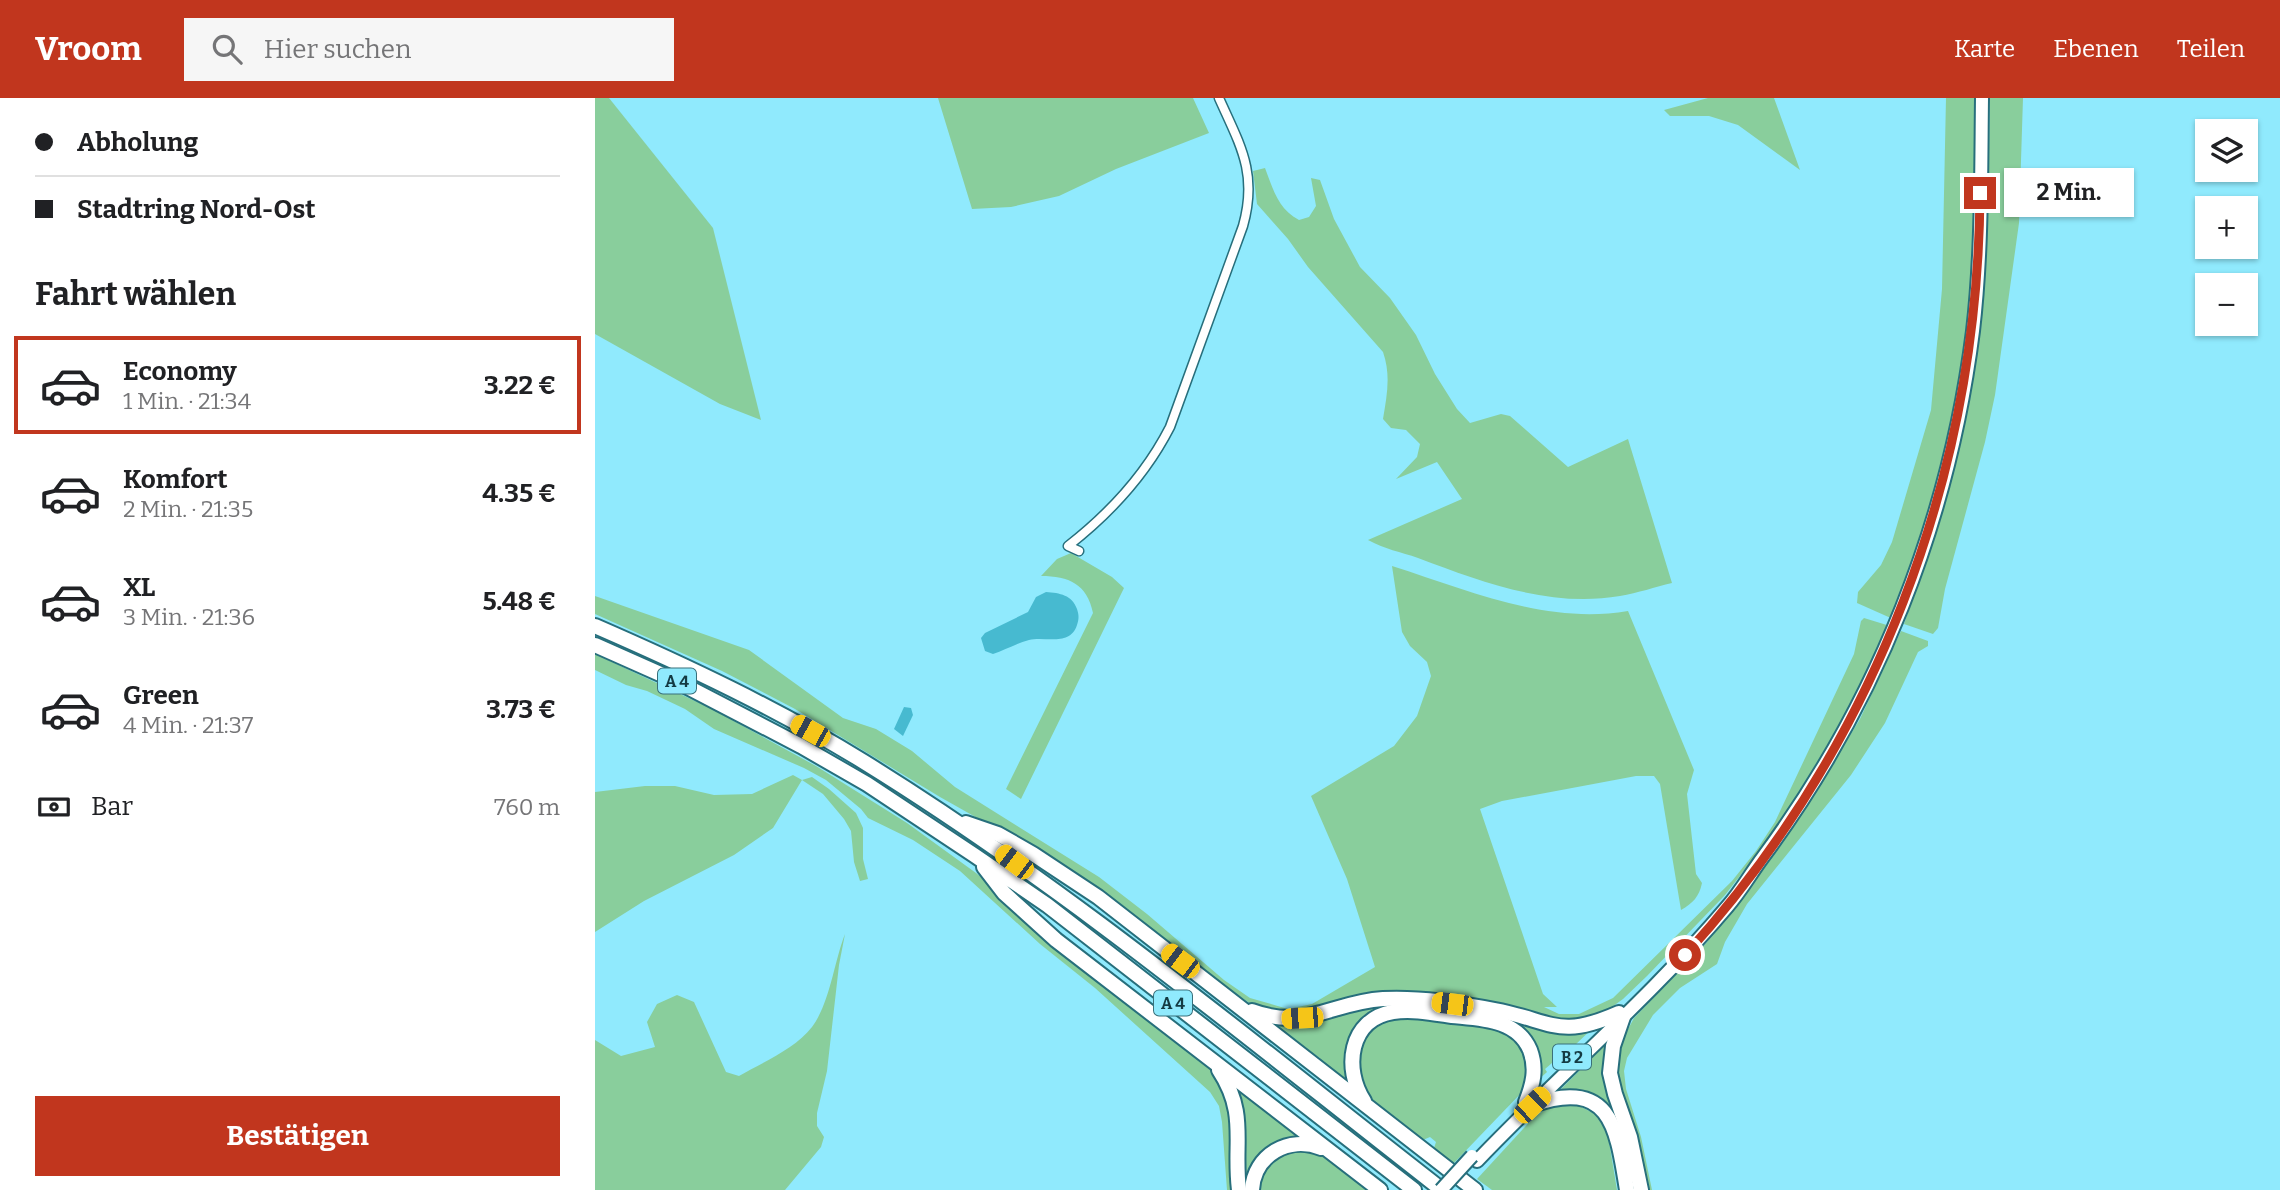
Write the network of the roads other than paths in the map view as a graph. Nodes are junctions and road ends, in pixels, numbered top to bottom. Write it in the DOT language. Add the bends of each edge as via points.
graph roads {
  1 [pos="1219,98"];
  2 [pos="1982,98"];
  3 [pos="1079,551"];
  4 [pos="595,626"];
  5 [pos="595,645"];
  6 [pos="948,817"];
  7 [pos="974,855"];
  8 [pos="1239,1006"];
  9 [pos="1621,1015"];
  10 [pos="1212,1060"];
  11 [pos="1529,1103"];
  12 [pos="1369,1108"];
  13 [pos="1329,1151"];
  14 [pos="1474,1158"];
  15 [pos="1239,1190"];
  16 [pos="1252,1190"];
  17 [pos="1380,1190"];
  18 [pos="1414,1190"];
  19 [pos="1442,1190"];
  20 [pos="1451,1190"];
  21 [pos="1475,1190"];
  22 [pos="1627,1190"];
  23 [pos="1641,1190"];
  1 -- 3 [label="street" via="1248,170 1250,193 1243,226 1170,427 1122,497 1068,546"];
  2 -- 9 [label="highway, B 2" via="1980,240 1973,329 1959,416 1937,505 1905,601 1863,695 1806,794 1750,875"];
  4 -- 6 [label="highway, A 4" via="747,695"];
  5 -- 7 [label="highway, A 4" via="768,727 867,784"];
  6 -- 8 [label="highway" via="998,834 1033,854 1098,897"];
  6 -- 19 [label="highway, A 4" via="1166,975"];
  7 -- 10 [label="highway" via="1004,893 1056,940"];
  7 -- 18 [label="highway, A 4" via="1047,905"];
  8 -- 9 [label="highway" via="1287,1019 1362,1002 1407,999 1496,1010 1562,1028"];
  8 -- 12 [label="highway"];
  9 -- 11 [label="highway, B 2"];
  9 -- 23 [label="highway" via="1611,1073"];
  10 -- 13 [label="highway"];
  10 -- 15 [label="highway" via="1236,1103"];
  11 -- 12 [label="highway" via="1534,1062 1515,1030 1485,1020 1410,1010 1379,1017 1356,1041 1352,1076"];
  11 -- 14 [label="highway, B 2"];
  11 -- 22 [label="highway" via="1577,1097 1602,1110 1616,1130"];
  12 -- 21 [label="highway"];
  13 -- 16 [label="highway" via="1300,1143 1277,1149 1258,1166"];
  13 -- 17 [label="highway"];
  14 -- 19 [label="highway, B 2, bridge"];
  14 -- 20 [label="highway, B 2"];
}
